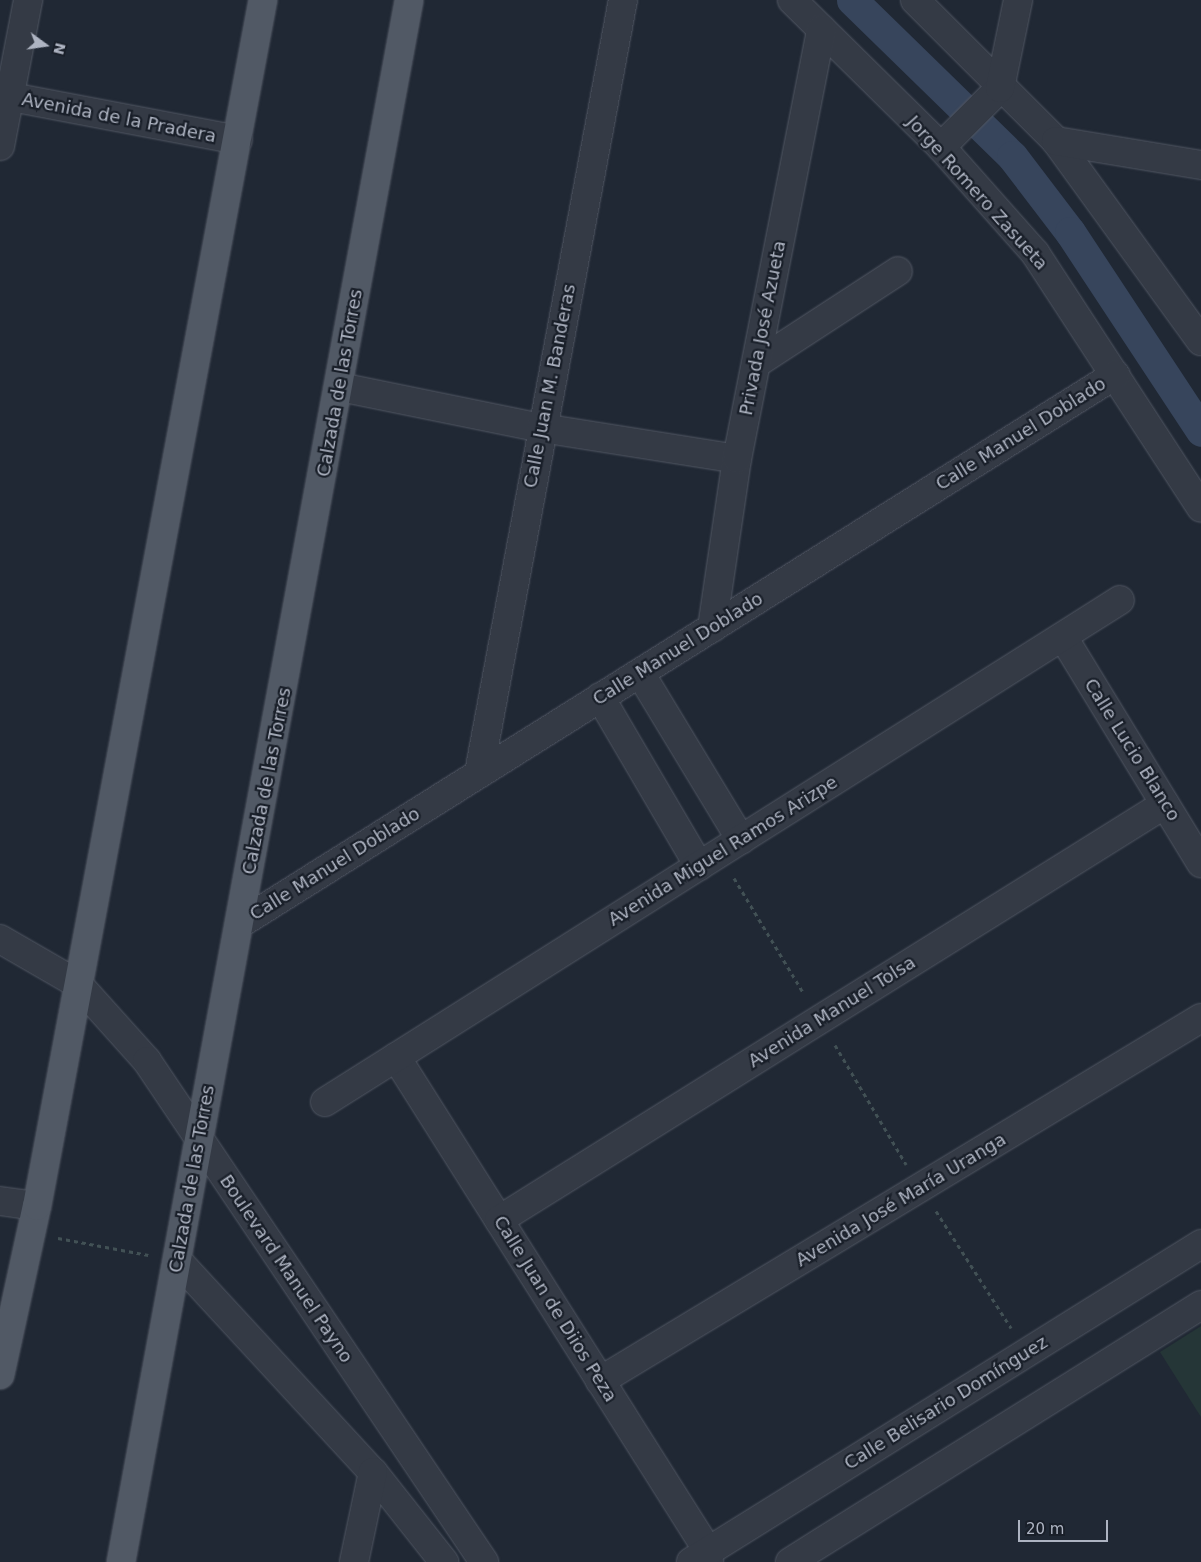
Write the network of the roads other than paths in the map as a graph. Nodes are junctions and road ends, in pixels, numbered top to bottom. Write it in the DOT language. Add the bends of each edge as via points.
graph roads {
  1 [pos="28,0"];
  2 [pos="263,0"];
  3 [pos="409,0"];
  4 [pos="622,0"];
  5 [pos="792,0"];
  6 [pos="915,0"];
  7 [pos="1018,0"];
  8 [pos="821,29"];
  9 [pos="995,92"];
  10 [pos="5,96"];
  11 [pos="948,139"];
  12 [pos="238,140"];
  13 [pos="1056,141"];
  14 [pos="0,146"];
  15 [pos="1201,165"];
  16 [pos="898,271"];
  17 [pos="1201,341"];
  18 [pos="757,363"];
  19 [pos="1115,375"];
  20 [pos="340,387"];
  21 [pos="542,428"];
  22 [pos="738,459"];
  23 [pos="1201,508"];
  24 [pos="1120,600"];
  25 [pos="712,628"];
  26 [pos="1063,637"];
  27 [pos="640,672"];
  28 [pos="600,697"];
  29 [pos="479,773"];
  30 [pos="1165,804"];
  31 [pos="720,853"];
  32 [pos="1201,863"];
  33 [pos="241,923"];
  34 [pos="0,939"];
  35 [pos="78,984"];
  36 [pos="1201,1018"];
  37 [pos="396,1057"];
  38 [pos="325,1102"];
  39 [pos="198,1138"];
  40 [pos="0,1201"];
  41 [pos="37,1206"];
  42 [pos="499,1220"];
  43 [pos="1201,1244"];
  44 [pos="178,1261"];
  45 [pos="1201,1305"];
  46 [pos="0,1374"];
  47 [pos="600,1381"];
  48 [pos="373,1472"];
  49 [pos="704,1559"];
  50 [pos="121,1562"];
  51 [pos="354,1562"];
  52 [pos="444,1562"];
  53 [pos="484,1562"];
  54 [pos="790,1562"];
  1 -- 10 [label="street"];
  2 -- 12 [label="main road"];
  3 -- 20 [label="main road, Calzada de las Torres"];
  4 -- 21 [label="street, Calle Juan M. Banderas"];
  5 -- 8 [label="street, Jorge Romero Zasueta"];
  6 -- 9 [label="street"];
  7 -- 9 [label="street"];
  8 -- 11 [label="street, Jorge Romero Zasueta"];
  8 -- 18 [label="street, Privada José Azueta"];
  9 -- 11 [label="street"];
  9 -- 13 [label="street"];
  10 -- 12 [label="street, Avenida de la Pradera"];
  10 -- 14 [label="street"];
  11 -- 19 [label="street, Jorge Romero Zasueta" via="1035,253"];
  12 -- 35 [label="main road"];
  13 -- 15 [label="street"];
  13 -- 17 [label="street"];
  16 -- 18 [label="street"];
  18 -- 22 [label="street, Privada José Azueta"];
  19 -- 23 [label="street, Jorge Romero Zasueta"];
  19 -- 25 [label="street, Calle Manuel Doblado"];
  20 -- 21 [label="street"];
  20 -- 33 [label="main road, Calzada de las Torres"];
  21 -- 22 [label="street"];
  21 -- 29 [label="street, Calle Juan M. Banderas"];
  22 -- 25 [label="street, Privada José Azueta"];
  24 -- 26 [label="street, Avenida Miguel Ramos Arizpe"];
  25 -- 27 [label="street, Calle Manuel Doblado"];
  26 -- 30 [label="street, Calle Lucio Blanco"];
  26 -- 31 [label="street, Avenida Miguel Ramos Arizpe"];
  27 -- 28 [label="street, Calle Manuel Doblado"];
  27 -- 31 [label="street"];
  28 -- 29 [label="street, Calle Manuel Doblado"];
  28 -- 31 [label="street"];
  29 -- 33 [label="street, Calle Manuel Doblado"];
  30 -- 32 [label="street, Calle Lucio Blanco"];
  30 -- 42 [label="street, Avenida Manuel Tolsa"];
  31 -- 37 [label="street, Avenida Miguel Ramos Arizpe"];
  33 -- 39 [label="main road, Calzada de las Torres"];
  34 -- 35 [label="street, Boulevard Manuel Payno"];
  35 -- 39 [label="street, Boulevard Manuel Payno" via="147,1061"];
  35 -- 41 [label="main road"];
  36 -- 47 [label="street, Avenida José María Uranga"];
  37 -- 38 [label="street, Avenida Miguel Ramos Arizpe"];
  37 -- 42 [label="street, Calle Juan de Diios Peza"];
  39 -- 44 [label="main road, Calzada de las Torres"];
  39 -- 53 [label="street, Boulevard Manuel Payno"];
  40 -- 41 [label="street"];
  41 -- 46 [label="main road"];
  42 -- 47 [label="street, Calle Juan de Diios Peza"];
  43 -- 49 [label="street, Calle Belisario Domínguez"];
  44 -- 48 [label="street"];
  44 -- 50 [label="main road, Calzada de las Torres"];
  45 -- 54 [label="street"];
  47 -- 49 [label="street, Calle Juan de Diios Peza"];
  48 -- 51 [label="street"];
  48 -- 52 [label="street"];
}
